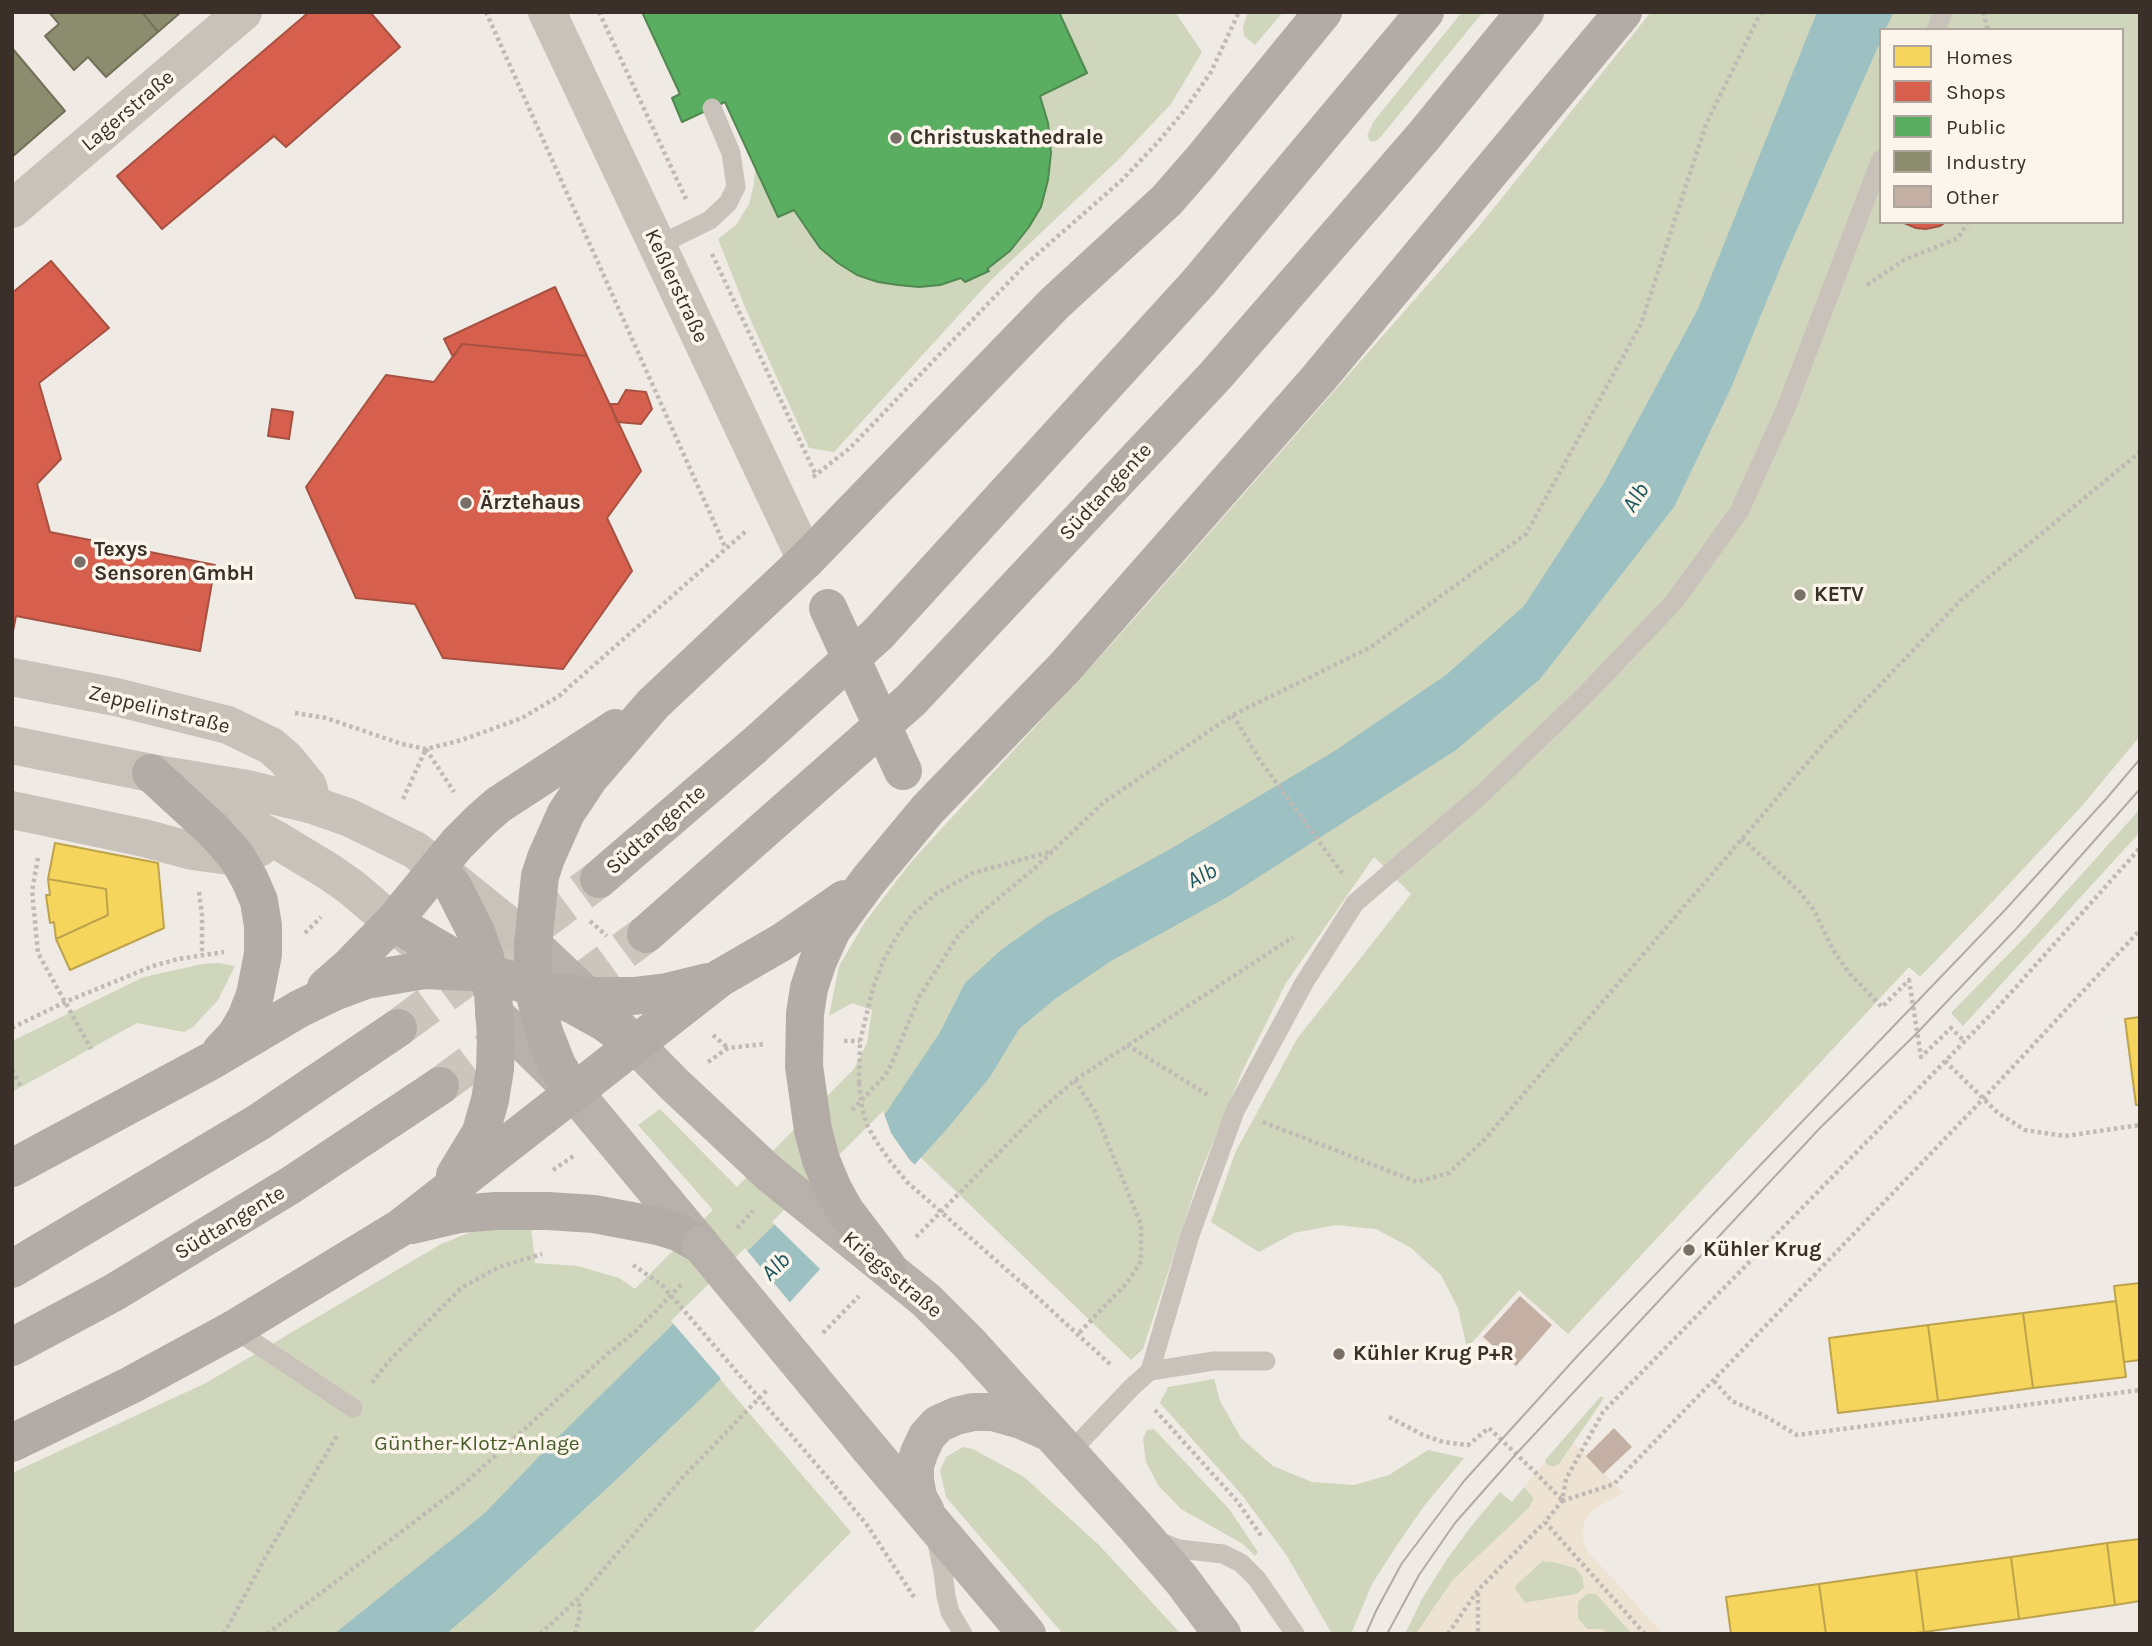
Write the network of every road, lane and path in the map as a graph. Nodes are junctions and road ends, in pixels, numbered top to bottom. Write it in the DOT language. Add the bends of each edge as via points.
graph roads {
  1 [pos="243,12"];
  2 [pos="486,12"];
  3 [pos="547,12"];
  4 [pos="1239,12"];
  5 [pos="1323,12"];
  6 [pos="1425,12"];
  7 [pos="1525,12"];
  8 [pos="1623,12"];
  9 [pos="1761,12"];
  10 [pos="712,108"];
  11 [pos="1879,164"];
  12 [pos="12,209"];
  13 [pos="1967,224"];
  14 [pos="657,246"];
  15 [pos="1863,288"];
  16 [pos="2140,452"];
  17 [pos="779,502"];
  18 [pos="726,549"];
  19 [pos="806,560"];
  20 [pos="12,677"];
  21 [pos="653,704"];
  22 [pos="1233,715"];
  23 [pos="251,735"];
  24 [pos="12,745"];
  25 [pos="426,749"];
  26 [pos="151,774"];
  27 [pos="458,800"];
  28 [pos="313,805"];
  29 [pos="928,809"];
  30 [pos="29,813"];
  31 [pos="1742,838"];
  32 [pos="275,839"];
  33 [pos="2140,848"];
  34 [pos="237,857"];
  35 [pos="438,867"];
  36 [pos="1340,869"];
  37 [pos="599,879"];
  38 [pos="868,881"];
  39 [pos="1355,903"];
  40 [pos="393,922"];
  41 [pos="2140,930"];
  42 [pos="646,934"];
  43 [pos="533,945"];
  44 [pos="262,954"];
  45 [pos="448,970"];
  46 [pos="489,974"];
  47 [pos="720,978"];
  48 [pos="534,988"];
  49 [pos="587,996"];
  50 [pos="65,1002"];
  51 [pos="299,1009"];
  52 [pos="494,1013"];
  53 [pos="12,1028"];
  54 [pos="398,1028"];
  55 [pos="1965,1042"];
  56 [pos="635,1045"];
  57 [pos="1127,1045"];
  58 [pos="91,1049"];
  59 [pos="211,1061"];
  60 [pos="1945,1061"];
  61 [pos="12,1070"];
  62 [pos="1074,1080"];
  63 [pos="440,1086"];
  64 [pos="21,1087"];
  65 [pos="574,1092"];
  66 [pos="1982,1100"];
  67 [pos="1235,1111"];
  68 [pos="2140,1125"];
  69 [pos="12,1168"];
  70 [pos="430,1205"];
  71 [pos="400,1228"];
  72 [pos="915,1239"];
  73 [pos="701,1245"];
  74 [pos="12,1269"];
  75 [pos="876,1277"];
  76 [pos="662,1285"];
  77 [pos="234,1329"];
  78 [pos="1077,1335"];
  79 [pos="818,1338"];
  80 [pos="12,1347"];
  81 [pos="1265,1361"];
  82 [pos="1150,1371"];
  83 [pos="1714,1381"];
  84 [pos="1133,1386"];
  85 [pos="770,1388"];
  86 [pos="2140,1390"];
  87 [pos="353,1408"];
  88 [pos="1389,1417"];
  89 [pos="12,1443"];
  90 [pos="1061,1443"];
  91 [pos="1562,1501"];
  92 [pos="929,1517"];
  93 [pos="1545,1522"];
  94 [pos="1135,1526"];
  95 [pos="1265,1542"];
  96 [pos="1478,1590"];
  97 [pos="579,1598"];
  98 [pos="917,1602"];
  99 [pos="540,1634"];
  100 [pos="575,1634"];
  101 [pos="963,1634"];
  102 [pos="1027,1634"];
  103 [pos="1222,1634"];
  104 [pos="1294,1634"];
  105 [pos="1448,1634"];
  106 [pos="1478,1634"];
  107 [pos="1645,1634"];
  1 -- 12 [label="street, Lagerstraße"];
  2 -- 18 [label="path"];
  3 -- 14 [label="street, Keßlerstraße"];
  4 -- 17 [label="path" via="1211,72 1158,142 1025,265 850,448"];
  5 -- 19 [label="highway" via="1167,200 1055,303"];
  6 -- 37 [label="highway, Südtangente" via="1199,282 878,634"];
  7 -- 42 [label="highway, Südtangente" via="1216,375 911,700"];
  8 -- 29 [label="highway" via="1318,379 1065,667"];
  9 -- 22 [label="path" via="1706,124 1641,324 1526,534 1371,647"];
  10 -- 14 [label="lane" via="731,153 736,187 728,203 710,220"];
  11 -- 39 [label="lane" via="1786,408 1739,512 1674,603 1585,695 1483,793"];
  13 -- 15 [label="path" via="1958,238 1904,260"];
  14 -- 17 [label="street, Keßlerstraße"];
  16 -- 31 [label="path" via="1961,600 1819,749"];
  17 -- 18 [label="path"];
  17 -- 19 [label="street, Keßlerstraße"];
  18 -- 25 [label="path" via="559,696 522,718"];
  19 -- 21 [label="highway"];
  19 -- 29 [label="highway, bridge" via="903,771"];
  20 -- 23 [label="street, Zeppelinstraße" via="202,718"];
  21 -- 35 [label="highway" via="498,805"];
  21 -- 43 [label="highway" via="590,777 552,841 540,876"];
  22 -- 36 [label="path" via="1259,759"];
  22 -- 78 [label="path, bridge" via="1104,802 1054,850 973,873 937,893 897,936 873,988 860,1041 859,1083 862,1108 876,1141 907,1182"];
  23 -- 25 [label="path" via="271,717 302,713"];
  23 -- 28 [label="street, Zeppelinstraße" via="299,773"];
  24 -- 26 [label="street"];
  25 -- 27 [label="path"];
  26 -- 28 [label="street"];
  26 -- 32 [label="street"];
  26 -- 34 [label="highway"];
  28 -- 35 [label="street" via="387,835"];
  29 -- 38 [label="highway"];
  30 -- 34 [label="street"];
  30 -- 50 [label="path" via="38,953"];
  31 -- 55 [label="path" via="1800,892 1850,974 1882,1007 1909,980 1921,1057 1951,1028"];
  31 -- 67 [label="path" via="1485,1139 1449,1173 1417,1182"];
  32 -- 34 [label="street"];
  32 -- 40 [label="street" via="328,871"];
  33 -- 55 [label="path"];
  34 -- 44 [label="highway" via="259,901"];
  35 -- 40 [label="highway"];
  35 -- 43 [label="street"];
  35 -- 46 [label="highway" via="465,908"];
  38 -- 47 [label="highway" via="827,913"];
  38 -- 75 [label="highway, bridge" via="832,929 818,961 805,1014 804,1066 821,1160"];
  39 -- 57 [label="path"];
  39 -- 67 [label="lane" via="1304,983"];
  40 -- 45 [label="street"];
  40 -- 46 [label="highway"];
  40 -- 51 [label="highway"];
  41 -- 66 [label="path"];
  43 -- 48 [label="highway"];
  43 -- 49 [label="main road, Kriegsstraße"];
  44 -- 50 [label="path" via="233,951 178,958"];
  44 -- 59 [label="highway" via="246,1018"];
  45 -- 46 [label="highway"];
  45 -- 51 [label="highway" via="366,980"];
  45 -- 52 [label="street"];
  46 -- 48 [label="highway"];
  46 -- 52 [label="highway"];
  47 -- 49 [label="highway" via="667,992"];
  47 -- 56 [label="highway"];
  48 -- 49 [label="highway"];
  48 -- 56 [label="highway" via="604,1022"];
  48 -- 65 [label="highway" via="550,1050"];
  49 -- 56 [label="main road, Kriegsstraße"];
  50 -- 53 [label="path"];
  50 -- 58 [label="path"];
  51 -- 59 [label="highway"];
  52 -- 65 [label="main road"];
  52 -- 70 [label="highway" via="495,1069 481,1132 456,1175"];
  54 -- 74 [label="highway" via="259,1122"];
  55 -- 60 [label="path"];
  56 -- 65 [label="highway"];
  56 -- 75 [label="main road, Kriegsstraße, bridge"];
  57 -- 62 [label="path"];
  57 -- 67 [label="path"];
  59 -- 69 [label="highway"];
  60 -- 66 [label="path"];
  60 -- 91 [label="path" via="1603,1412 1566,1479"];
  61 -- 64 [label="path"];
  62 -- 72 [label="path"];
  62 -- 78 [label="path" via="1095,1112 1141,1224 1142,1261 1128,1283"];
  63 -- 80 [label="highway, Südtangente" via="291,1185 113,1293"];
  65 -- 70 [label="highway"];
  65 -- 73 [label="main road"];
  66 -- 68 [label="path" via="2025,1130 2065,1136"];
  66 -- 83 [label="path"];
  67 -- 82 [label="lane" via="1190,1235"];
  70 -- 71 [label="highway"];
  71 -- 73 [label="highway" via="459,1214 548,1211 638,1222 680,1233"];
  71 -- 77 [label="highway"];
  73 -- 92 [label="main road, bridge"];
  75 -- 79 [label="path"];
  75 -- 90 [label="main road, Kriegsstraße, bridge" via="926,1300"];
  76 -- 98 [label="path, bridge" via="867,1525"];
  77 -- 87 [label="lane"];
  77 -- 89 [label="highway"];
  78 -- 84 [label="path"];
  81 -- 82 [label="lane" via="1214,1361"];
  82 -- 84 [label="lane"];
  83 -- 86 [label="path" via="1732,1401 1797,1436"];
  83 -- 91 [label="path" via="1614,1484"];
  84 -- 90 [label="lane"];
  84 -- 95 [label="path" via="1237,1501"];
  85 -- 97 [label="path" via="683,1477"];
  88 -- 91 [label="path" via="1423,1435 1468,1446 1489,1428"];
  90 -- 92 [label="main road" via="1021,1420 993,1412 973,1412 939,1424 927,1436 915,1466 918,1497"];
  90 -- 94 [label="main road, Kriegsstraße"];
  91 -- 93 [label="path"];
  92 -- 101 [label="lane" via="948,1604"];
  92 -- 102 [label="main road"];
  93 -- 96 [label="path"];
  93 -- 107 [label="path"];
  94 -- 103 [label="main road, Kriegsstraße"];
  94 -- 104 [label="lane" via="1179,1549 1223,1555 1241,1563 1258,1579"];
  96 -- 105 [label="path"];
  96 -- 106 [label="path"];
  97 -- 99 [label="path"];
  97 -- 100 [label="path"];
}
